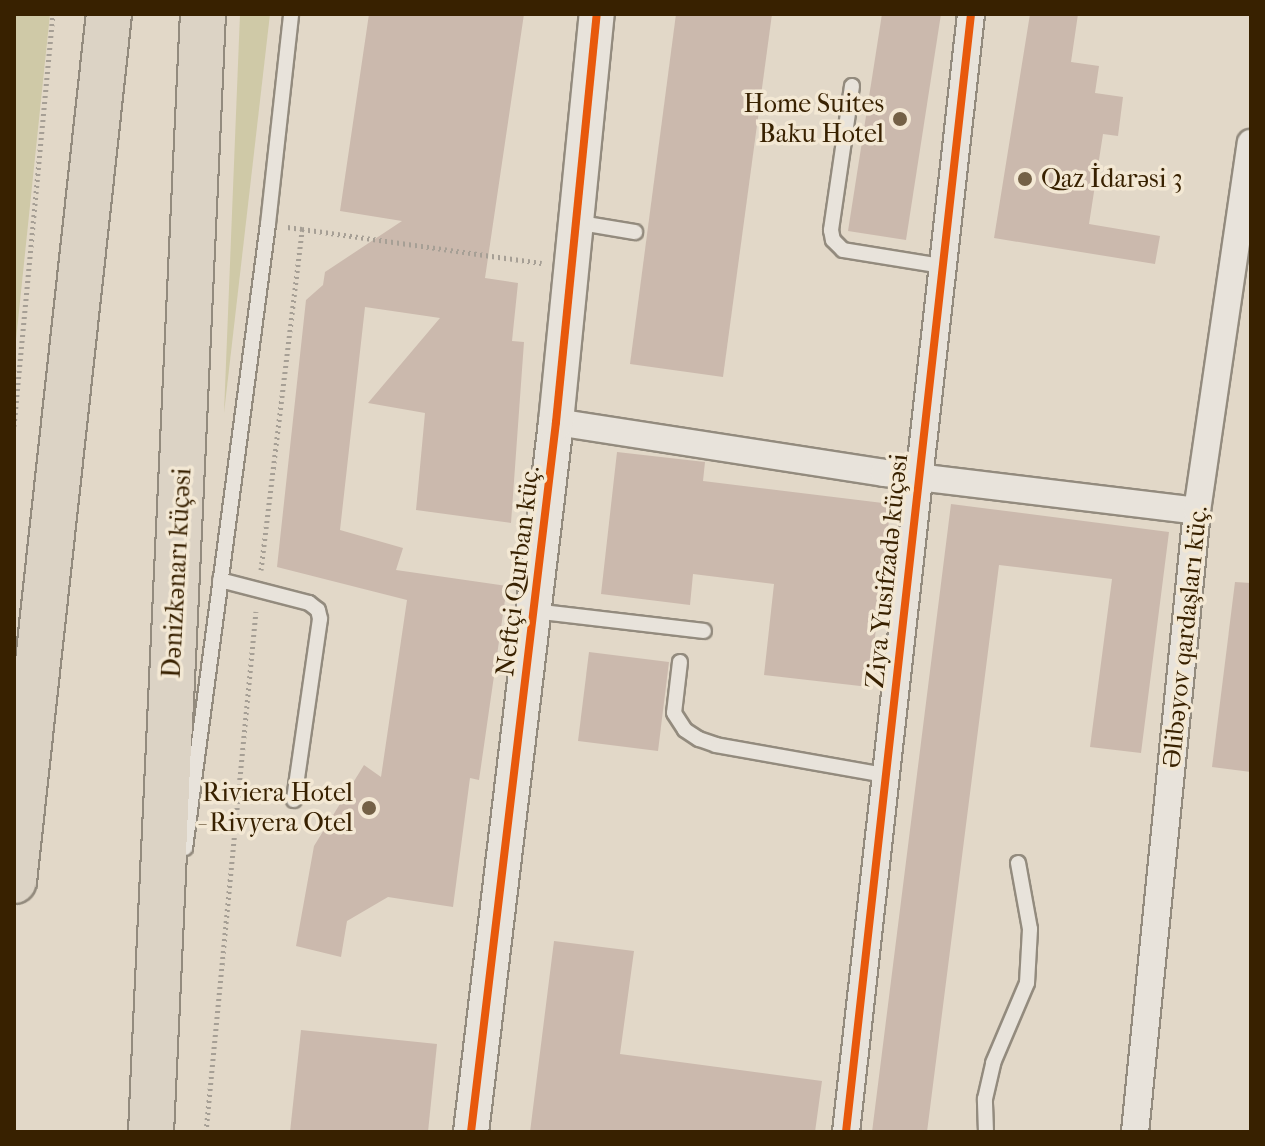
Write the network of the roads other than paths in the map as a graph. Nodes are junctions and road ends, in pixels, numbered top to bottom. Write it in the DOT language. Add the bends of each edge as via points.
graph roads {
  1 [pos="109,14"];
  2 [pos="203,14"];
  3 [pos="291,14"];
  4 [pos="597,14"];
  5 [pos="971,14"];
  6 [pos="852,86"];
  7 [pos="1251,143"];
  8 [pos="575,222"];
  9 [pos="635,232"];
  10 [pos="942,266"];
  11 [pos="556,422"];
  12 [pos="917,476"];
  13 [pos="1197,511"];
  14 [pos="220,580"];
  15 [pos="534,611"];
  16 [pos="704,631"];
  17 [pos="680,662"];
  18 [pos="885,775"];
  19 [pos="294,800"];
  20 [pos="183,860"];
  21 [pos="1018,863"];
  22 [pos="14,881"];
  23 [pos="177,907"];
  24 [pos="155,1078"];
  25 [pos="151,1132"];
  26 [pos="471,1132"];
  27 [pos="846,1132"];
  28 [pos="986,1132"];
  29 [pos="1135,1132"];
  1 -- 22 [label="highway"];
  2 -- 24 [label="highway, Dənizkənarı küçəsi"];
  3 -- 14 [label="lane"];
  4 -- 8 [label="street, Neftçi Qurban küç."];
  5 -- 10 [label="street, Ziya Yusifzadə küçəsi"];
  6 -- 10 [label="lane" via="833,240 843,250"];
  7 -- 13 [label="street, Əlibəyov qardaşları küç."];
  8 -- 9 [label="lane"];
  8 -- 11 [label="street, Neftçi Qurban küç."];
  10 -- 12 [label="street, Ziya Yusifzadə küçəsi"];
  11 -- 12 [label="street"];
  11 -- 15 [label="street, Neftçi Qurban küç."];
  12 -- 13 [label="street"];
  12 -- 18 [label="street, Ziya Yusifzadə küçəsi"];
  13 -- 29 [label="street, Əlibəyov qardaşları küç."];
  14 -- 19 [label="lane" via="309,603 318,610"];
  14 -- 20 [label="lane"];
  15 -- 16 [label="lane"];
  15 -- 26 [label="street, Neftçi Qurban küç."];
  17 -- 18 [label="lane" via="674,713 699,739"];
  18 -- 27 [label="street, Ziya Yusifzadə küçəsi"];
  21 -- 28 [label="lane" via="1030,929 1027,983 993,1063 985,1099"];
  23 -- 24 [label="lane"];
  24 -- 25 [label="highway, Dənizkənarı küçəsi"];
}
